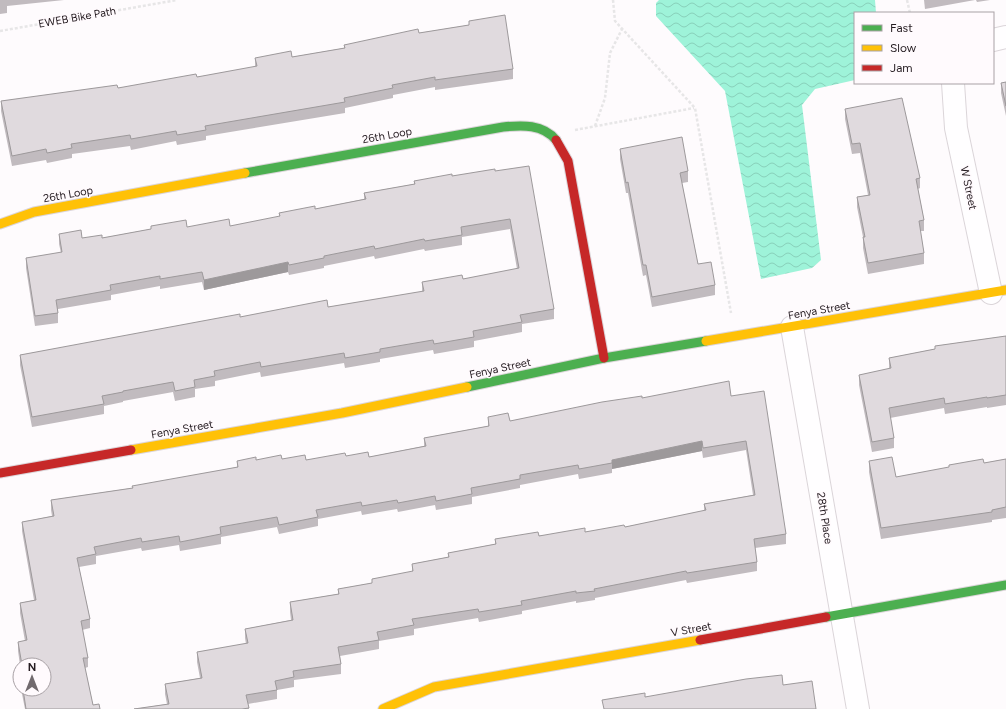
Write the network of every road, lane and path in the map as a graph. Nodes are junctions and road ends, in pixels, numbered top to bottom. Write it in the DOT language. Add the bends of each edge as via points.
graph roads {
  1 [pos="177,0"];
  2 [pos="613,0"];
  3 [pos="907,0"];
  4 [pos="910,12"];
  5 [pos="622,29"];
  6 [pos="0,31"];
  7 [pos="1006,37"];
  8 [pos="994,40"];
  9 [pos="953,84"];
  10 [pos="695,108"];
  11 [pos="595,126"];
  12 [pos="551,134"];
  13 [pos="0,224"];
  14 [pos="998,292"];
  15 [pos="732,319"];
  16 [pos="792,327"];
  17 [pos="604,358"];
  18 [pos="0,473"];
  19 [pos="1006,585"];
  20 [pos="841,614"];
  21 [pos="383,709"];
  22 [pos="858,709"];
  1 -- 6 [label="path, EWEB Bike Path"];
  2 -- 5 [label="path" via="615,21"];
  3 -- 4 [label="path"];
  5 -- 10 [label="path"];
  5 -- 11 [label="path" via="610,53 605,98"];
  7 -- 8 [label="street"];
  9 -- 14 [label="street, W Street" via="956,128"];
  10 -- 11 [label="path"];
  10 -- 15 [label="path"];
  11 -- 12 [label="path"];
  12 -- 13 [label="street, 26th Loop" via="537,127 487,129 34,212"];
  12 -- 17 [label="street" via="568,161"];
  14 -- 16 [label="street, Fenya Street"];
  16 -- 17 [label="street, Fenya Street"];
  16 -- 20 [label="street, 28th Place"];
  17 -- 18 [label="street, Fenya Street" via="342,413"];
  19 -- 20 [label="street, V Street"];
  20 -- 21 [label="street, V Street" via="434,687"];
  20 -- 22 [label="street, 28th Place"];
}
